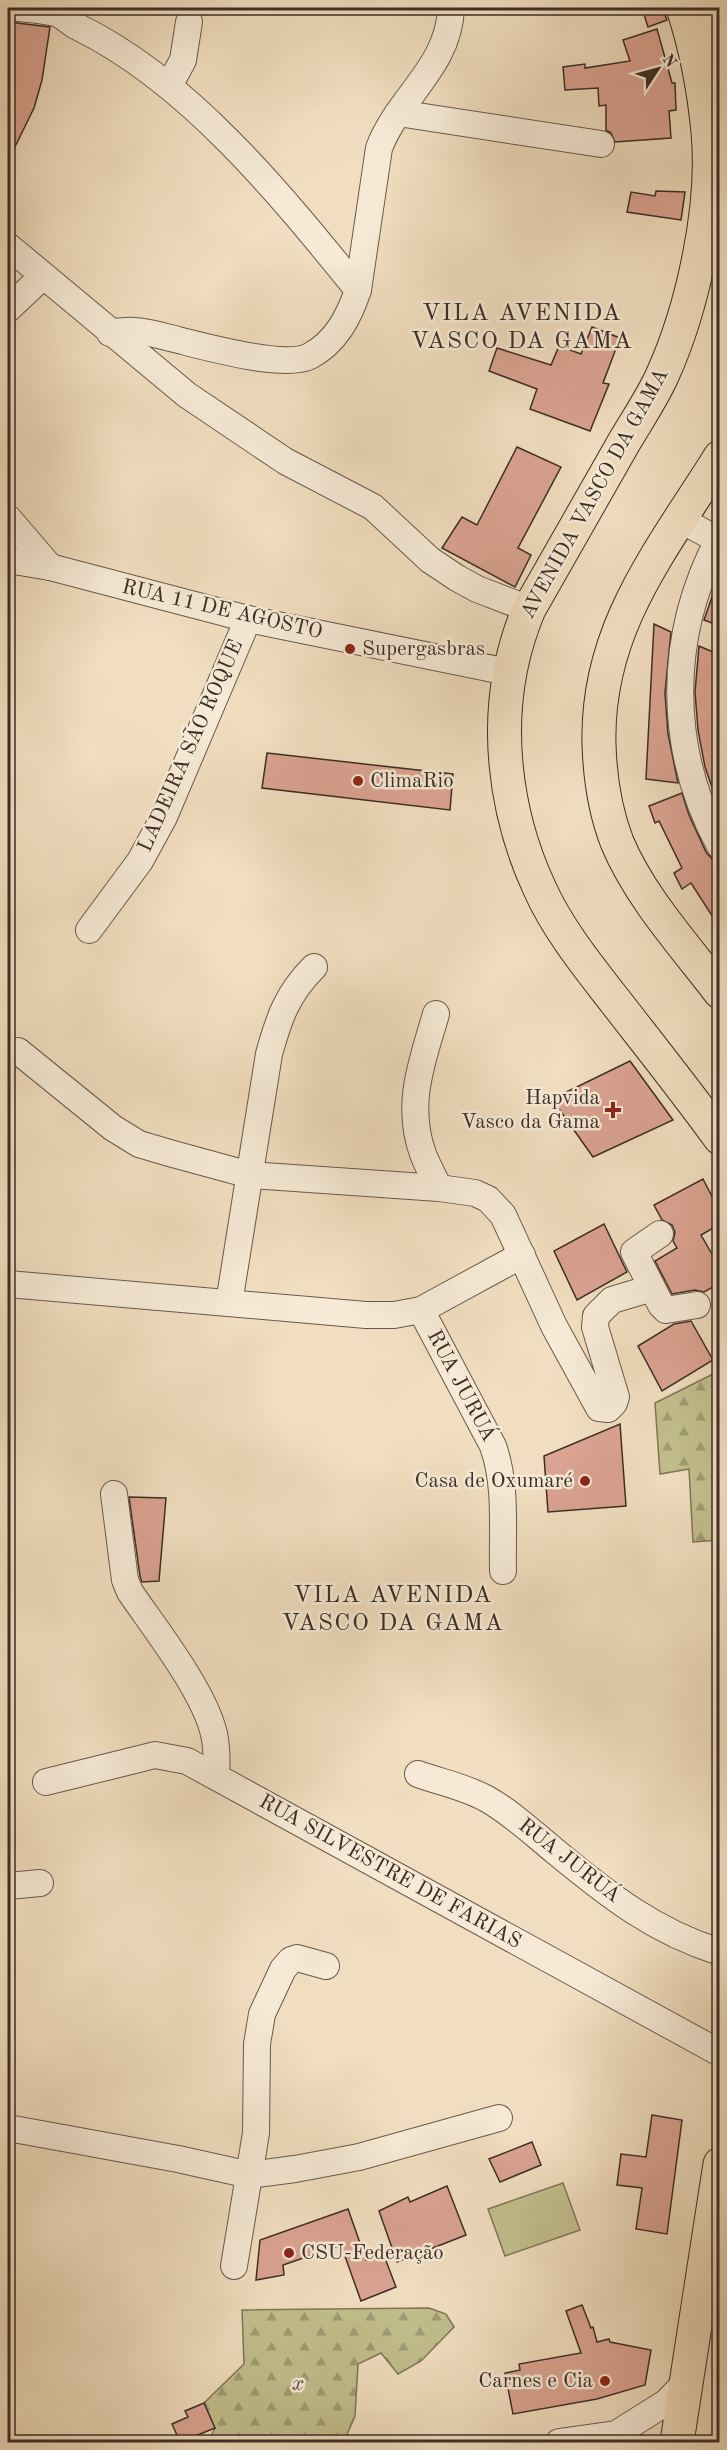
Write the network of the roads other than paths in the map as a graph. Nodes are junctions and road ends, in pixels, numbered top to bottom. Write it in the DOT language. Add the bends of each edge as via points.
graph roads {
  1 [pos="19,8"];
  2 [pos="450,8"];
  3 [pos="683,8"];
  4 [pos="708,8"];
  5 [pos="189,22"];
  6 [pos="720,40"];
  7 [pos="168,86"];
  8 [pos="398,113"];
  9 [pos="601,144"];
  10 [pos="8,246"];
  11 [pos="720,263"];
  12 [pos="43,276"];
  13 [pos="358,290"];
  14 [pos="8,309"];
  15 [pos="686,310"];
  16 [pos="110,333"];
  17 [pos="720,457"];
  18 [pos="8,518"];
  19 [pos="681,520"];
  20 [pos="719,539"];
  21 [pos="8,560"];
  22 [pos="50,567"];
  23 [pos="529,609"];
  24 [pos="248,619"];
  25 [pos="508,672"];
  26 [pos="720,846"];
  27 [pos="89,930"];
  28 [pos="314,967"];
  29 [pos="720,992"];
  30 [pos="436,1014"];
  31 [pos="18,1051"];
  32 [pos="720,1138"];
  33 [pos="250,1175"];
  34 [pos="439,1188"];
  35 [pos="660,1234"];
  36 [pos="522,1255"];
  37 [pos="8,1284"];
  38 [pos="652,1288"];
  39 [pos="229,1303"];
  40 [pos="697,1305"];
  41 [pos="421,1310"];
  42 [pos="114,1494"];
  43 [pos="503,1571"];
  44 [pos="418,1774"];
  45 [pos="216,1775"];
  46 [pos="46,1782"];
  47 [pos="40,1883"];
  48 [pos="8,1886"];
  49 [pos="720,1952"];
  50 [pos="326,1966"];
  51 [pos="720,2053"];
  52 [pos="499,2118"];
  53 [pos="8,2129"];
  54 [pos="720,2164"];
  55 [pos="250,2175"];
  56 [pos="234,2266"];
  57 [pos="687,2381"];
  58 [pos="627,2438"];
  59 [pos="559,2442"];
  60 [pos="677,2442"];
  1 -- 7 [label="street" via="57,13 137,61"];
  2 -- 8 [label="street" via="446,41"];
  3 -- 15 [label="main road, AVENIDA VASCO DA GAMA" via="703,85 709,178"];
  4 -- 6 [label="main road"];
  5 -- 7 [label="street" via="183,60"];
  7 -- 13 [label="street" via="214,127"];
  8 -- 9 [label="street"];
  8 -- 13 [label="street" via="384,136 375,164"];
  10 -- 12 [label="street"];
  11 -- 15 [label="main road"];
  12 -- 14 [label="street"];
  12 -- 16 [label="street"];
  13 -- 16 [label="street" via="350,315 338,332 308,357 262,357 136,330"];
  15 -- 23 [label="main road, AVENIDA VASCO DA GAMA" via="661,377"];
  16 -- 23 [label="street" via="187,395 285,461 373,507 430,560 457,578"];
  17 -- 19 [label="main road"];
  18 -- 22 [label="street"];
  19 -- 20 [label="street"];
  19 -- 29 [label="main road" via="644,578 611,648 602,688 600,769 606,808 622,852 661,915"];
  20 -- 26 [label="street" via="691,605 680,697 681,732 689,768 701,807"];
  21 -- 22 [label="street, RUA 11 DE AGOSTO"];
  22 -- 24 [label="street, RUA 11 DE AGOSTO"];
  23 -- 25 [label="main road, AVENIDA VASCO DA GAMA"];
  24 -- 25 [label="street, RUA 11 DE AGOSTO"];
  24 -- 27 [label="street, LADEIRA SÃO ROQUE" via="164,816 140,861"];
  25 -- 32 [label="main road, AVENIDA VASCO DA GAMA" via="504,713 508,788 516,827 539,889 584,961"];
  28 -- 33 [label="street" via="287,999 277,1025"];
  30 -- 34 [label="street" via="415,1088 414,1107 423,1154"];
  31 -- 33 [label="street" via="88,1110 139,1144"];
  33 -- 34 [label="street"];
  33 -- 39 [label="street"];
  34 -- 36 [label="street" via="475,1193 488,1199 503,1215"];
  35 -- 38 [label="street" via="634,1252"];
  36 -- 38 [label="street" via="594,1404 602,1409 611,1406 616,1397 595,1327 596,1316 612,1300"];
  36 -- 41 [label="street"];
  37 -- 39 [label="street"];
  38 -- 40 [label="street" via="666,1310"];
  39 -- 41 [label="street" via="366,1315"];
  41 -- 43 [label="street, RUA JURUÁ" via="498,1461"];
  42 -- 45 [label="street" via="125,1580 208,1715 217,1752"];
  44 -- 49 [label="street, RUA JURUÁ" via="485,1798 644,1919 690,1943"];
  45 -- 46 [label="street, RUA SILVESTRE DE FARIAS" via="187,1761 154,1755"];
  45 -- 51 [label="street, RUA SILVESTRE DE FARIAS"];
  47 -- 48 [label="street"];
  50 -- 55 [label="street" via="291,1960 262,2014"];
  52 -- 55 [label="street" via="359,2157"];
  53 -- 55 [label="street"];
  54 -- 57 [label="main road"];
  55 -- 56 [label="street"];
  57 -- 58 [label="street"];
  57 -- 60 [label="main road"];
  58 -- 59 [label="street"];
}
